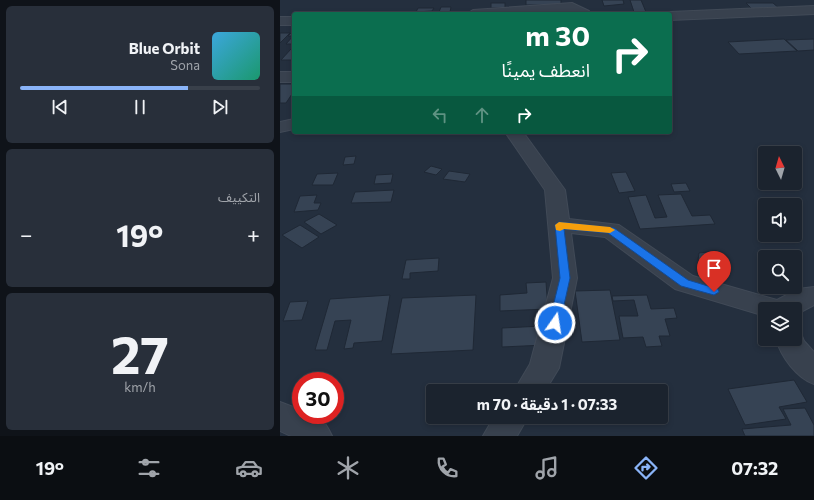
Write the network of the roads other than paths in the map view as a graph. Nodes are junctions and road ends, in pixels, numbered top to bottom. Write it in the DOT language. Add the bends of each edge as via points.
graph roads {
  1 [pos="573,4"];
  2 [pos="814,10"];
  3 [pos="493,12"];
  4 [pos="583,12"];
  5 [pos="672,16"];
  6 [pos="280,21"];
  7 [pos="292,21"];
  8 [pos="280,77"];
  9 [pos="292,77"];
  10 [pos="292,124"];
  11 [pos="280,127"];
  12 [pos="515,134"];
  13 [pos="559,225"];
  14 [pos="814,296"];
  15 [pos="796,302"];
  16 [pos="758,305"];
  17 [pos="792,346"];
  18 [pos="814,372"];
  19 [pos="534,384"];
  20 [pos="280,416"];
  21 [pos="507,424"];
  22 [pos="316,436"];
  23 [pos="499,436"];
  1 -- 3 [label="street"];
  1 -- 4 [label="street"];
  2 -- 5 [label="street"];
  6 -- 7 [label="street"];
  8 -- 9 [label="street"];
  10 -- 11 [label="street"];
  12 -- 13 [label="street" via="555,190"];
  13 -- 16 [label="street" via="610,230 684,283"];
  13 -- 19 [label="street" via="565,278 544,368"];
  14 -- 15 [label="street" via="807,296"];
  17 -- 18 [label="street"];
  20 -- 22 [label="street" via="312,430"];
  21 -- 23 [label="street"];
}
